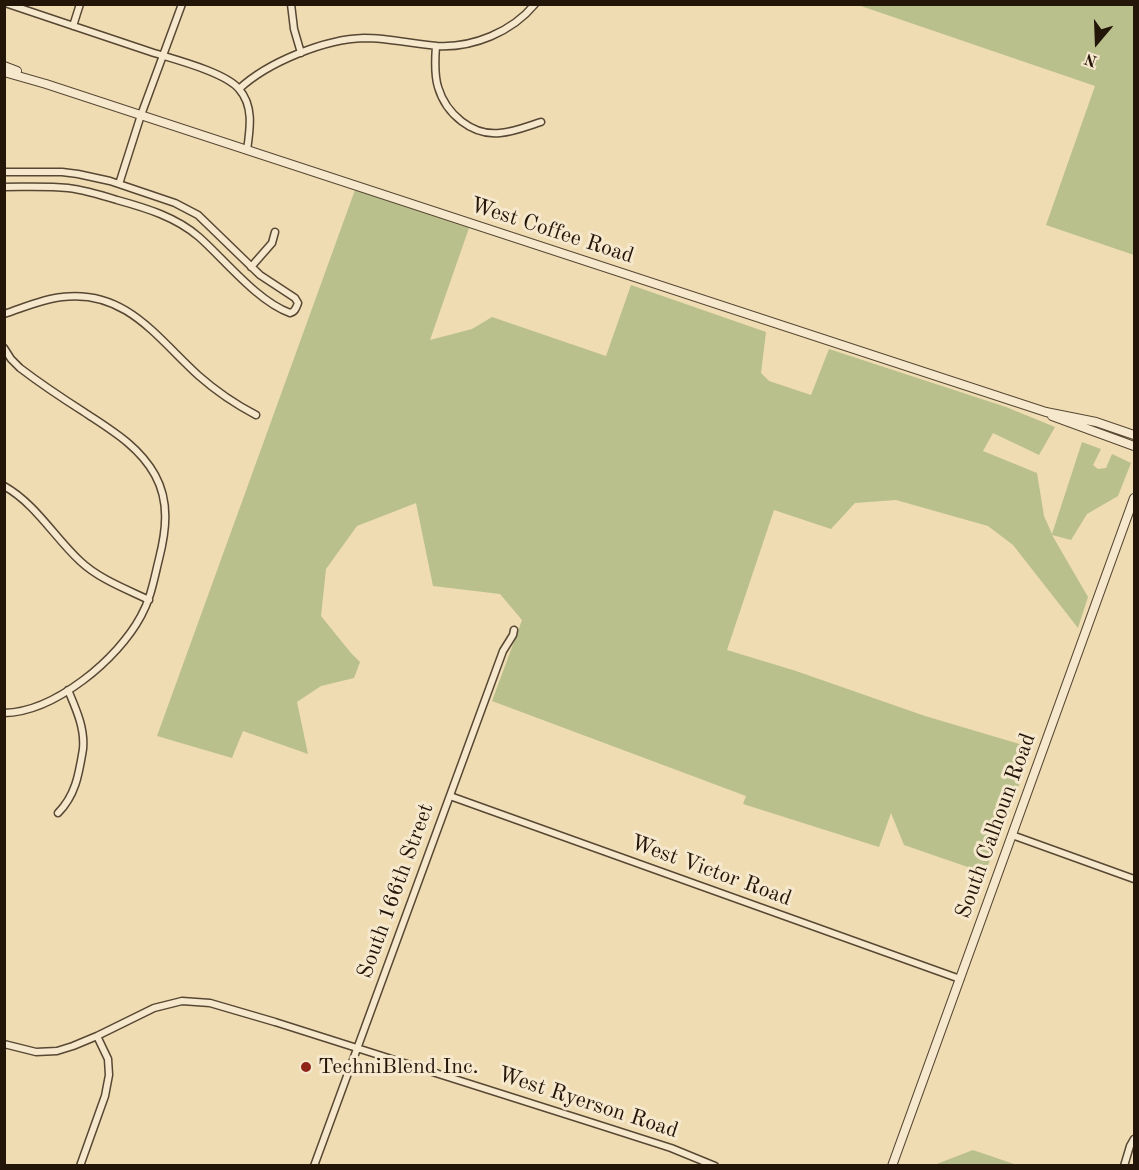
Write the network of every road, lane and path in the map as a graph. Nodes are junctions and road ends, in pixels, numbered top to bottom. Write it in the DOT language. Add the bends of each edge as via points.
graph roads {
  1 [pos="8,4"];
  2 [pos="80,4"];
  3 [pos="182,4"];
  4 [pos="291,4"];
  5 [pos="535,4"];
  6 [pos="73,26"];
  7 [pos="436,46"];
  8 [pos="301,52"];
  9 [pos="163,56"];
  10 [pos="4,66"];
  11 [pos="4,72"];
  12 [pos="46,84"];
  13 [pos="239,89"];
  14 [pos="141,115"];
  15 [pos="541,122"];
  16 [pos="247,150"];
  17 [pos="4,172"];
  18 [pos="119,184"];
  19 [pos="4,187"];
  20 [pos="275,232"];
  21 [pos="251,267"];
  22 [pos="4,314"];
  23 [pos="4,348"];
  24 [pos="1046,412"];
  25 [pos="256,415"];
  26 [pos="1134,435"];
  27 [pos="1134,446"];
  28 [pos="4,486"];
  29 [pos="1134,498"];
  30 [pos="149,600"];
  31 [pos="514,630"];
  32 [pos="68,690"];
  33 [pos="4,713"];
  34 [pos="450,796"];
  35 [pos="58,813"];
  36 [pos="1012,835"];
  37 [pos="1134,879"];
  38 [pos="960,979"];
  39 [pos="97,1036"];
  40 [pos="4,1044"];
  41 [pos="357,1048"];
  42 [pos="1134,1139"];
  43 [pos="80,1166"];
  44 [pos="314,1166"];
  45 [pos="715,1166"];
  46 [pos="892,1166"];
  47 [pos="1124,1166"];
  1 -- 6 [label="street"];
  2 -- 6 [label="street"];
  3 -- 9 [label="street"];
  4 -- 8 [label="street"];
  5 -- 7 [label="street" via="497,34"];
  6 -- 9 [label="street"];
  7 -- 8 [label="street" via="364,38"];
  7 -- 15 [label="street" via="438,89 450,111 467,126 500,134"];
  8 -- 13 [label="street"];
  9 -- 13 [label="street" via="228,80"];
  9 -- 14 [label="street"];
  10 -- 12 [label="street, West Coffee Road"];
  11 -- 12 [label="street, West Coffee Road"];
  12 -- 14 [label="street, West Coffee Road"];
  13 -- 16 [label="street" via="250,117"];
  14 -- 16 [label="street, West Coffee Road"];
  14 -- 18 [label="street"];
  16 -- 24 [label="street, West Coffee Road"];
  17 -- 18 [label="street" via="70,173"];
  18 -- 21 [label="street" via="198,215"];
  19 -- 21 [label="street" via="83,190 169,218 199,237 268,300 287,313 294,311 298,303 295,298"];
  20 -- 21 [label="street" via="272,243"];
  22 -- 25 [label="street" via="63,296 89,297 113,304 147,324 211,387"];
  23 -- 30 [label="street" via="20,368 128,442 152,470 162,490 166,523"];
  24 -- 26 [label="street, West Coffee Road"];
  24 -- 27 [label="street, West Coffee Road"];
  28 -- 30 [label="street" via="21,496 83,564"];
  29 -- 36 [label="street, South Calhoun Road"];
  30 -- 32 [label="street" via="140,619 111,657"];
  31 -- 34 [label="street, South 166th Street"];
  32 -- 33 [label="street" via="27,710"];
  32 -- 35 [label="street" via="81,722 83,749 72,794"];
  34 -- 38 [label="street, West Victor Road"];
  34 -- 41 [label="street, South 166th Street"];
  36 -- 37 [label="street"];
  36 -- 38 [label="street, South Calhoun Road"];
  38 -- 46 [label="street, South Calhoun Road"];
  39 -- 40 [label="street, West Ryerson Road" via="57,1051 36,1052"];
  39 -- 41 [label="street, West Ryerson Road" via="154,1008 191,1001 219,1004"];
  39 -- 43 [label="street" via="108,1059 108,1085"];
  41 -- 44 [label="street, South 166th Street"];
  41 -- 45 [label="street, West Ryerson Road" via="652,1142"];
  42 -- 47 [label="street"];
}
